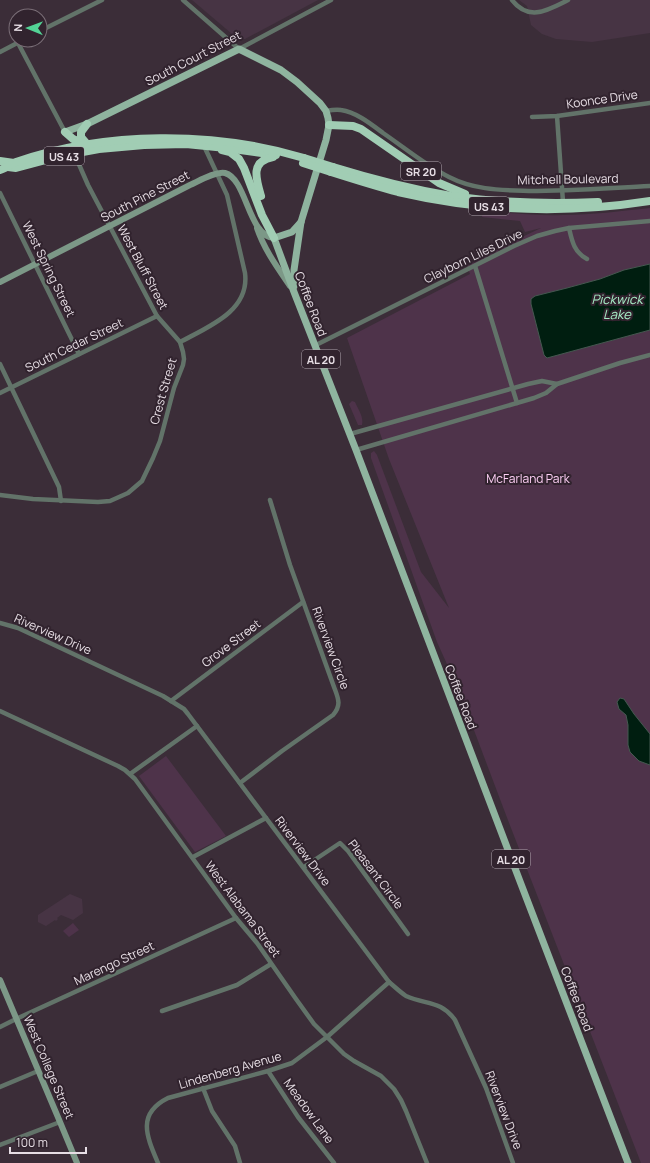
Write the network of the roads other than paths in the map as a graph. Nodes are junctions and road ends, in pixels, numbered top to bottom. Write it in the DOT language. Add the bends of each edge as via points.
graph roads {
  1 [pos="102,0"];
  2 [pos="183,0"];
  3 [pos="331,0"];
  4 [pos="512,0"];
  5 [pos="568,0"];
  6 [pos="48,27"];
  7 [pos="24,48"];
  8 [pos="239,49"];
  9 [pos="650,103"];
  10 [pos="326,111"];
  11 [pos="557,116"];
  12 [pos="532,117"];
  13 [pos="87,124"];
  14 [pos="329,125"];
  15 [pos="65,132"];
  16 [pos="88,145"];
  17 [pos="204,146"];
  18 [pos="214,147"];
  19 [pos="63,150"];
  20 [pos="74,154"];
  21 [pos="280,155"];
  22 [pos="0,161"];
  23 [pos="304,161"];
  24 [pos="7,167"];
  25 [pos="332,169"];
  26 [pos="217,174"];
  27 [pos="650,186"];
  28 [pos="498,190"];
  29 [pos="563,191"];
  30 [pos="0,193"];
  31 [pos="650,196"];
  32 [pos="481,200"];
  33 [pos="497,201"];
  34 [pos="650,201"];
  35 [pos="563,202"];
  36 [pos="650,221"];
  37 [pos="255,222"];
  38 [pos="301,222"];
  39 [pos="110,226"];
  40 [pos="569,228"];
  41 [pos="274,238"];
  42 [pos="587,259"];
  43 [pos="35,264"];
  44 [pos="475,266"];
  45 [pos="0,282"];
  46 [pos="294,292"];
  47 [pos="157,316"];
  48 [pos="180,342"];
  49 [pos="316,345"];
  50 [pos="79,354"];
  51 [pos="650,355"];
  52 [pos="0,364"];
  53 [pos="557,384"];
  54 [pos="11,387"];
  55 [pos="513,387"];
  56 [pos="0,393"];
  57 [pos="517,403"];
  58 [pos="350,434"];
  59 [pos="356,450"];
  60 [pos="0,495"];
  61 [pos="270,500"];
  62 [pos="61,501"];
  63 [pos="303,602"];
  64 [pos="0,622"];
  65 [pos="171,700"];
  66 [pos="0,711"];
  67 [pos="197,726"];
  68 [pos="130,774"];
  69 [pos="240,783"];
  70 [pos="266,818"];
  71 [pos="193,857"];
  72 [pos="304,867"];
  73 [pos="236,918"];
  74 [pos="408,934"];
  75 [pos="271,964"];
  76 [pos="0,980"];
  77 [pos="389,982"];
  78 [pos="162,1011"];
  79 [pos="16,1019"];
  80 [pos="0,1027"];
  81 [pos="327,1037"];
  82 [pos="268,1071"];
  83 [pos="38,1072"];
  84 [pos="0,1087"];
  85 [pos="203,1088"];
  86 [pos="60,1122"];
  87 [pos="0,1145"];
  88 [pos="77,1163"];
  89 [pos="158,1163"];
  90 [pos="240,1163"];
  91 [pos="334,1163"];
  92 [pos="427,1163"];
  93 [pos="513,1163"];
  94 [pos="628,1163"];
  1 -- 6 [label="street"];
  2 -- 8 [label="street"];
  3 -- 8 [label="street, South Court Street"];
  4 -- 5 [label="street" via="526,12 538,13"];
  7 -- 15 [label="street"];
  8 -- 10 [label="main road" via="281,70 315,98"];
  8 -- 13 [label="main road, South Court Street"];
  9 -- 11 [label="street, Koonce Drive"];
  10 -- 14 [label="main road"];
  10 -- 28 [label="street, Mitchell Boulevard" via="341,110 364,120 432,167 459,182"];
  11 -- 12 [label="street, Koonce Drive"];
  11 -- 29 [label="street"];
  13 -- 15 [label="main road, South Court Street"];
  13 -- 16 [label="highway" via="81,132 81,137"];
  14 -- 32 [label="highway, SR 20" via="361,129 439,183"];
  14 -- 38 [label="main road"];
  15 -- 16 [label="highway" via="73,139"];
  15 -- 19 [label="highway"];
  16 -- 19 [label="highway, US 43"];
  16 -- 23 [label="highway, US 43" via="150,138 193,139 254,146 284,152"];
  17 -- 18 [label="highway, US 43"];
  17 -- 20 [label="highway, US 43" via="144,145"];
  17 -- 26 [label="street, Crest Street"];
  18 -- 21 [label="highway, US 43"];
  18 -- 41 [label="highway" via="230,152 239,159"];
  19 -- 24 [label="highway, US 43"];
  20 -- 24 [label="highway, US 43" via="16,168"];
  20 -- 39 [label="street, West Bluff Street"];
  21 -- 23 [label="highway, US 43"];
  21 -- 41 [label="highway" via="260,162 256,174 257,185"];
  22 -- 24 [label="highway"];
  23 -- 25 [label="highway, US 43, bridge"];
  25 -- 32 [label="highway, US 43" via="410,188"];
  25 -- 34 [label="highway, US 43" via="400,192 496,207 569,209"];
  26 -- 37 [label="main road" via="225,173 232,177"];
  26 -- 39 [label="main road, South Pine Street"];
  26 -- 48 [label="street, Crest Street" via="229,200 246,285 242,297 230,312 209,327"];
  27 -- 29 [label="street, Mitchell Boulevard"];
  28 -- 29 [label="street, Mitchell Boulevard"];
  28 -- 33 [label="street"];
  29 -- 35 [label="street"];
  30 -- 43 [label="street, West Spring Street"];
  31 -- 35 [label="highway, US 43" via="600,202"];
  32 -- 33 [label="highway, US 43"];
  33 -- 35 [label="highway, US 43"];
  36 -- 40 [label="street, Clayborn Liles Drive"];
  37 -- 41 [label="main road" via="262,232"];
  37 -- 46 [label="main road" via="261,240"];
  38 -- 41 [label="main road" via="292,232"];
  38 -- 46 [label="main road" via="294,270"];
  39 -- 43 [label="main road, South Pine Street"];
  39 -- 47 [label="street, West Bluff Street"];
  40 -- 42 [label="street" via="574,246 581,256"];
  40 -- 44 [label="street, Clayborn Liles Drive" via="537,236"];
  41 -- 46 [label="main road, Coffee Road / AL 20"];
  43 -- 45 [label="main road, South Pine Street"];
  43 -- 50 [label="street, West Spring Street"];
  44 -- 49 [label="street, Clayborn Liles Drive"];
  44 -- 55 [label="street"];
  46 -- 49 [label="main road, Coffee Road / AL 20"];
  47 -- 48 [label="street, West Bluff Street"];
  47 -- 50 [label="street, South Cedar Street"];
  48 -- 62 [label="street, Crest Street" via="184,359 182,371 174,388 153,458 142,481 128,493 110,500"];
  49 -- 58 [label="main road, Coffee Road / AL 20"];
  50 -- 54 [label="street, South Cedar Street"];
  51 -- 53 [label="street"];
  52 -- 54 [label="street"];
  53 -- 55 [label="street" via="542,382"];
  53 -- 57 [label="street" via="546,393"];
  54 -- 56 [label="street, South Cedar Street"];
  54 -- 62 [label="street" via="59,487"];
  55 -- 57 [label="street"];
  55 -- 58 [label="street"];
  57 -- 59 [label="street"];
  58 -- 59 [label="main road, Coffee Road / AL 20"];
  59 -- 94 [label="main road, Coffee Road / AL 20"];
  60 -- 62 [label="street, Crest Street"];
  61 -- 63 [label="street, Riverview Circle"];
  63 -- 65 [label="street, Grove Street"];
  63 -- 69 [label="street, Riverview Circle" via="338,698 337,711"];
  64 -- 65 [label="street, Riverview Drive" via="18,628"];
  65 -- 67 [label="street, Riverview Drive" via="184,710"];
  66 -- 68 [label="street, West Alabama Street"];
  67 -- 68 [label="street"];
  67 -- 69 [label="street, Riverview Drive"];
  68 -- 71 [label="street, West Alabama Street"];
  69 -- 70 [label="street, Riverview Drive"];
  70 -- 71 [label="street"];
  70 -- 72 [label="street, Riverview Drive"];
  71 -- 73 [label="street, West Alabama Street"];
  72 -- 74 [label="street, Pleasant Circle" via="340,842"];
  72 -- 77 [label="street, Riverview Drive"];
  73 -- 75 [label="street, West Alabama Street"];
  73 -- 79 [label="street, Marengo Street"];
  75 -- 78 [label="street" via="237,985"];
  75 -- 81 [label="street, West Alabama Street" via="314,1024"];
  76 -- 79 [label="main road, West College Street"];
  77 -- 81 [label="street, Lindenberg Avenue"];
  77 -- 93 [label="street, Riverview Drive" via="401,993 431,1003 452,1015 486,1088"];
  79 -- 80 [label="street, Marengo Street"];
  79 -- 83 [label="main road, West College Street"];
  81 -- 82 [label="street, Lindenberg Avenue" via="292,1063"];
  81 -- 92 [label="street, West Alabama Street" via="344,1054 381,1076 394,1089"];
  82 -- 85 [label="street, Lindenberg Avenue"];
  82 -- 91 [label="street, Meadow Lane" via="298,1117"];
  83 -- 84 [label="street"];
  83 -- 86 [label="main road, West College Street"];
  85 -- 89 [label="street, Lindenberg Avenue" via="168,1098 149,1114 146,1131"];
  85 -- 90 [label="street" via="212,1112 236,1146"];
  86 -- 87 [label="street"];
  86 -- 88 [label="main road, West College Street"];
}
